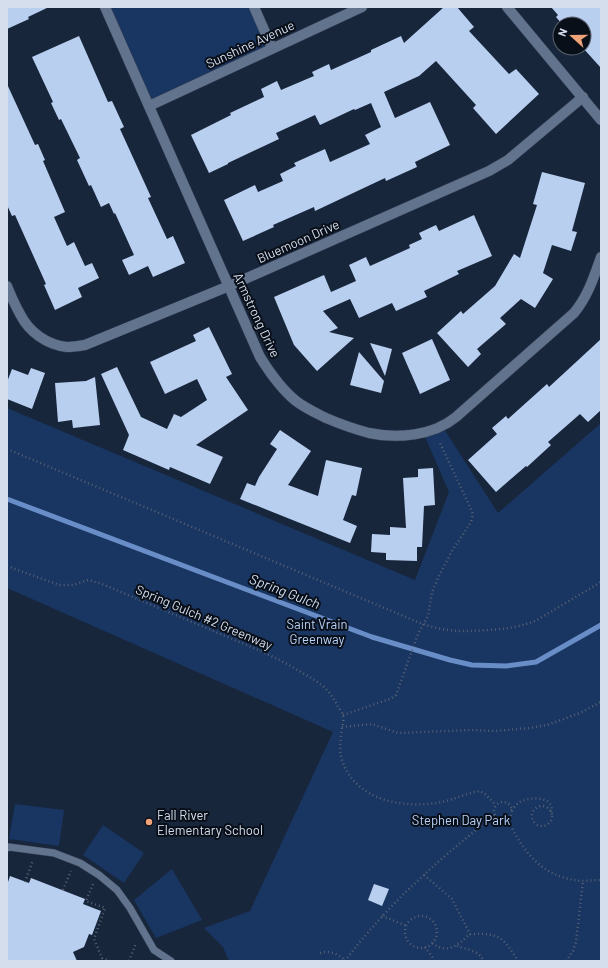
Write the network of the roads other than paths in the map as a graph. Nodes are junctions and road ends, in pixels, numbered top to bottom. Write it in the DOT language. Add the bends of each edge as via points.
graph roads {
  1 [pos="104,7"];
  2 [pos="254,7"];
  3 [pos="362,7"];
  4 [pos="507,7"];
  5 [pos="272,48"];
  6 [pos="583,97"];
  7 [pos="149,106"];
  8 [pos="601,120"];
  9 [pos="601,256"];
  10 [pos="7,286"];
  11 [pos="229,286"];
  12 [pos="7,848"];
  13 [pos="171,961"];
  1 -- 7 [label="street, Armstrong Drive"];
  2 -- 5 [label="street"];
  3 -- 5 [label="street, Sunshine Avenue"];
  4 -- 6 [label="street"];
  5 -- 7 [label="street, Sunshine Avenue"];
  6 -- 8 [label="street"];
  6 -- 11 [label="street, Bluemoon Drive" via="508,160 489,171"];
  7 -- 11 [label="street, Armstrong Drive"];
  9 -- 11 [label="street, Armstrong Drive" via="588,293 574,313 451,421 434,429 393,436 369,433 342,425 297,402 280,385 260,357"];
  10 -- 11 [label="street, Bluemoon Drive" via="21,316 36,334 53,344 74,347 86,345"];
  12 -- 13 [label="lane" via="54,853 80,863 97,874 117,890 154,950"];
}
